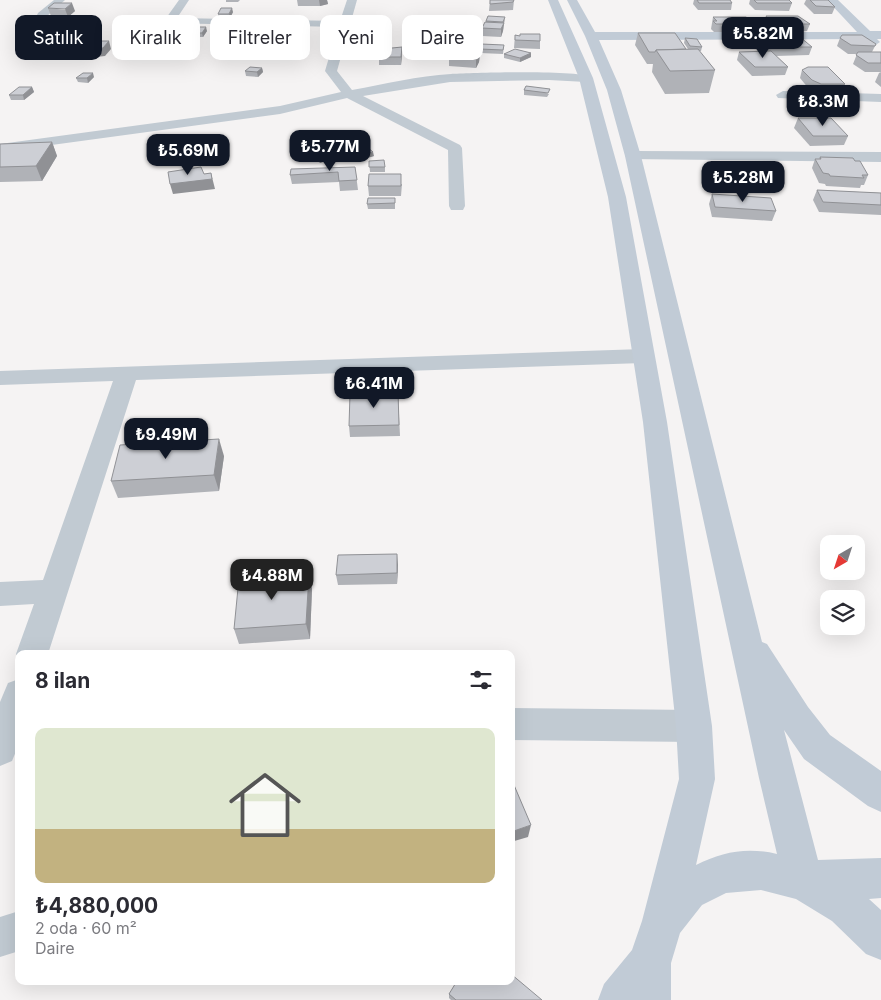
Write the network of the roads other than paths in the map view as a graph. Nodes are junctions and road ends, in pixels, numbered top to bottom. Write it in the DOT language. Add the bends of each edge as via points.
graph roads {
  1 [pos="60,0"];
  2 [pos="184,0"];
  3 [pos="352,0"];
  4 [pos="553,0"];
  5 [pos="572,0"];
  6 [pos="832,0"];
  7 [pos="42,14"];
  8 [pos="347,15"];
  9 [pos="320,24"];
  10 [pos="866,35"];
  11 [pos="881,35"];
  12 [pos="591,36"];
  13 [pos="881,48"];
  14 [pos="334,60"];
  15 [pos="586,78"];
  16 [pos="349,94"];
  17 [pos="783,96"];
  18 [pos="879,100"];
  19 [pos="0,148"];
  20 [pos="634,156"];
  21 [pos="881,157"];
  22 [pos="457,206"];
  23 [pos="643,356"];
  24 [pos="127,373"];
  25 [pos="0,378"];
  26 [pos="54,591"];
  27 [pos="0,594"];
  28 [pos="744,636"];
  29 [pos="33,650"];
  30 [pos="15,706"];
  31 [pos="515,724"];
  32 [pos="694,726"];
  33 [pos="0,749"];
  34 [pos="881,794"];
  35 [pos="881,878"];
  36 [pos="804,881"];
  37 [pos="663,921"];
  38 [pos="15,931"];
  39 [pos="0,937"];
  40 [pos="881,940"];
  41 [pos="649,982"];
  42 [pos="620,1000"];
  1 -- 7 [label="street"];
  2 -- 9 [label="street" via="168,21"];
  3 -- 8 [label="street"];
  4 -- 15 [label="main road"];
  5 -- 12 [label="main road"];
  6 -- 10 [label="main road"];
  10 -- 11 [label="main road"];
  10 -- 12 [label="main road"];
  10 -- 13 [label="main road"];
  12 -- 20 [label="main road" via="614,90"];
  14 -- 16 [label="street" via="331,71"];
  15 -- 16 [label="street" via="450,78"];
  15 -- 23 [label="main road" via="616,197"];
  16 -- 19 [label="street" via="280,110"];
  16 -- 22 [label="street" via="455,148"];
  17 -- 18 [label="street"];
  20 -- 21 [label="street"];
  20 -- 28 [label="main road"];
  23 -- 24 [label="street"];
  23 -- 32 [label="main road" via="655,422"];
  24 -- 25 [label="street"];
  24 -- 26 [label="street"];
  26 -- 27 [label="street"];
  26 -- 29 [label="street"];
  28 -- 34 [label="main road" via="796,719 818,747"];
  28 -- 36 [label="main road"];
  30 -- 33 [label="street"];
  31 -- 32 [label="street"];
  32 -- 37 [label="main road" via="697,779"];
  35 -- 36 [label="main road"];
  36 -- 37 [label="main road" via="761,870 722,873 688,890"];
  36 -- 40 [label="main road" via="846,906"];
  37 -- 41 [label="main road"];
  38 -- 39 [label="street"];
  41 -- 42 [label="main road"];
}
